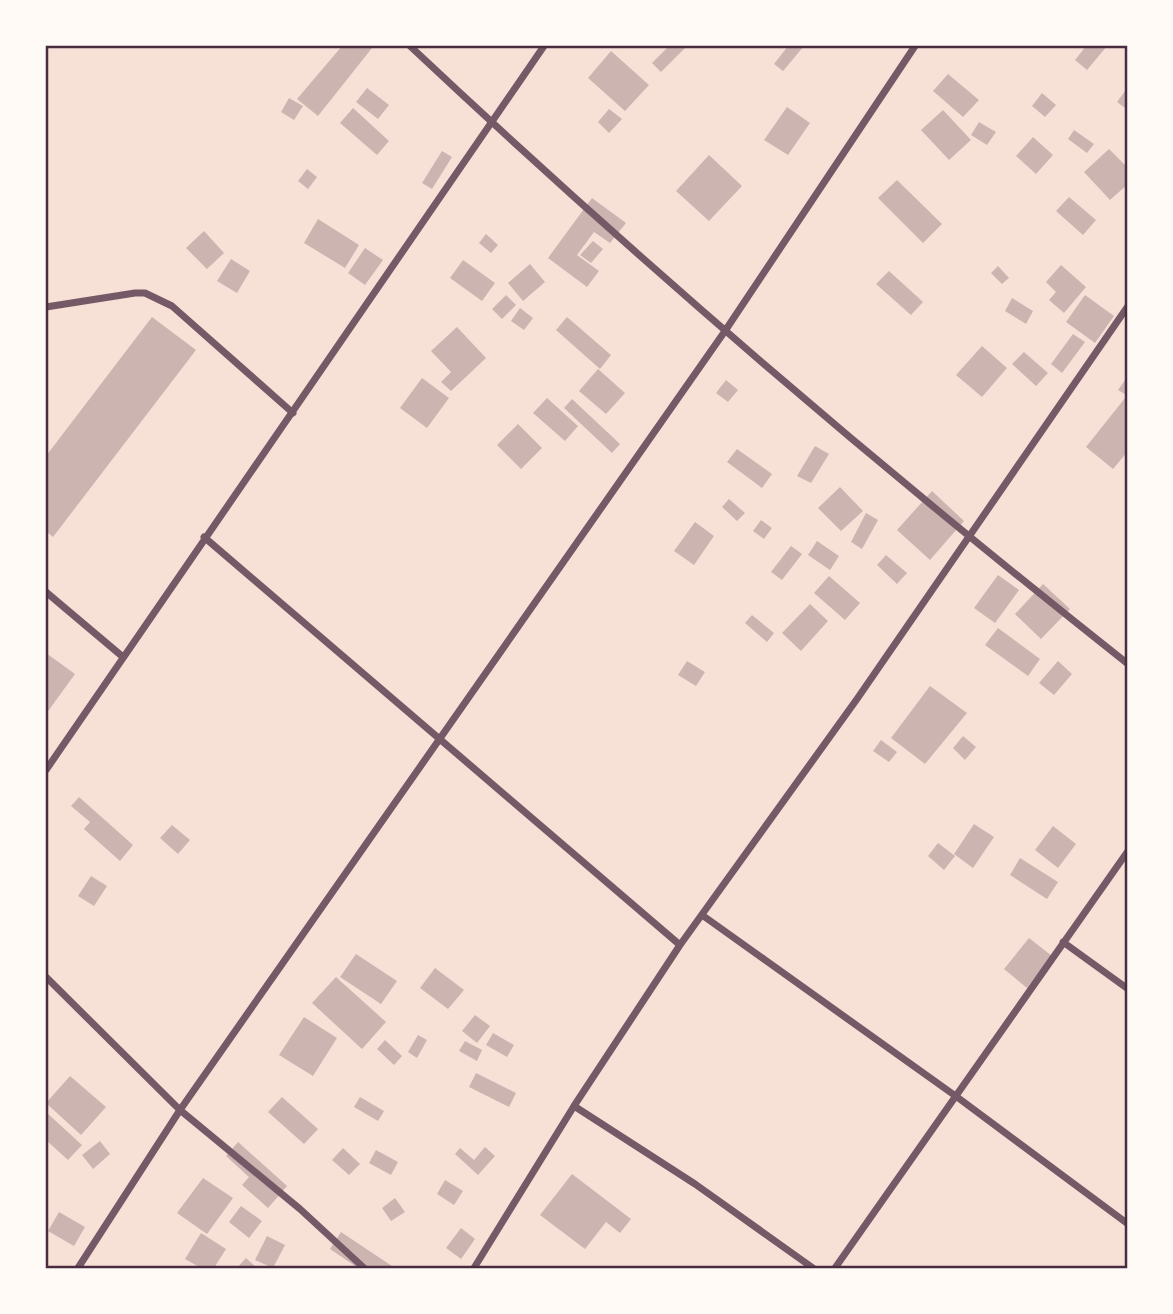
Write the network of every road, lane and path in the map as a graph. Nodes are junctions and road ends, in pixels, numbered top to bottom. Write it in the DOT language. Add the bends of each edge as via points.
graph roads {
  1 [pos="410,46"];
  2 [pos="544,46"];
  3 [pos="915,46"];
  4 [pos="491,121"];
  5 [pos="1128,306"];
  6 [pos="46,307"];
  7 [pos="725,331"];
  8 [pos="293,413"];
  9 [pos="204,537"];
  10 [pos="969,538"];
  11 [pos="46,592"];
  12 [pos="123,657"];
  13 [pos="1128,664"];
  14 [pos="439,739"];
  15 [pos="46,770"];
  16 [pos="1128,851"];
  17 [pos="702,915"];
  18 [pos="1063,942"];
  19 [pos="681,945"];
  20 [pos="46,977"];
  21 [pos="1128,989"];
  22 [pos="957,1097"];
  23 [pos="575,1106"];
  24 [pos="180,1110"];
  25 [pos="1128,1224"];
  26 [pos="78,1269"];
  27 [pos="365,1269"];
  28 [pos="474,1269"];
  29 [pos="813,1269"];
  30 [pos="835,1269"];
  1 -- 4 [label="street"];
  2 -- 4 [label="street"];
  3 -- 7 [label="street"];
  4 -- 7 [label="street"];
  4 -- 8 [label="street"];
  5 -- 10 [label="street"];
  6 -- 8 [label="street" via="135,293 158,298"];
  7 -- 10 [label="street"];
  7 -- 14 [label="street"];
  8 -- 9 [label="street"];
  9 -- 12 [label="street"];
  9 -- 14 [label="street"];
  10 -- 13 [label="street"];
  10 -- 17 [label="street"];
  11 -- 12 [label="street"];
  12 -- 15 [label="street"];
  14 -- 19 [label="street"];
  14 -- 24 [label="street"];
  16 -- 18 [label="street"];
  17 -- 19 [label="street"];
  17 -- 22 [label="street"];
  18 -- 21 [label="street"];
  18 -- 22 [label="street"];
  19 -- 23 [label="street"];
  20 -- 24 [label="street"];
  22 -- 25 [label="street"];
  22 -- 30 [label="street"];
  23 -- 28 [label="street"];
  23 -- 29 [label="street"];
  24 -- 26 [label="street"];
  24 -- 27 [label="street"];
}
